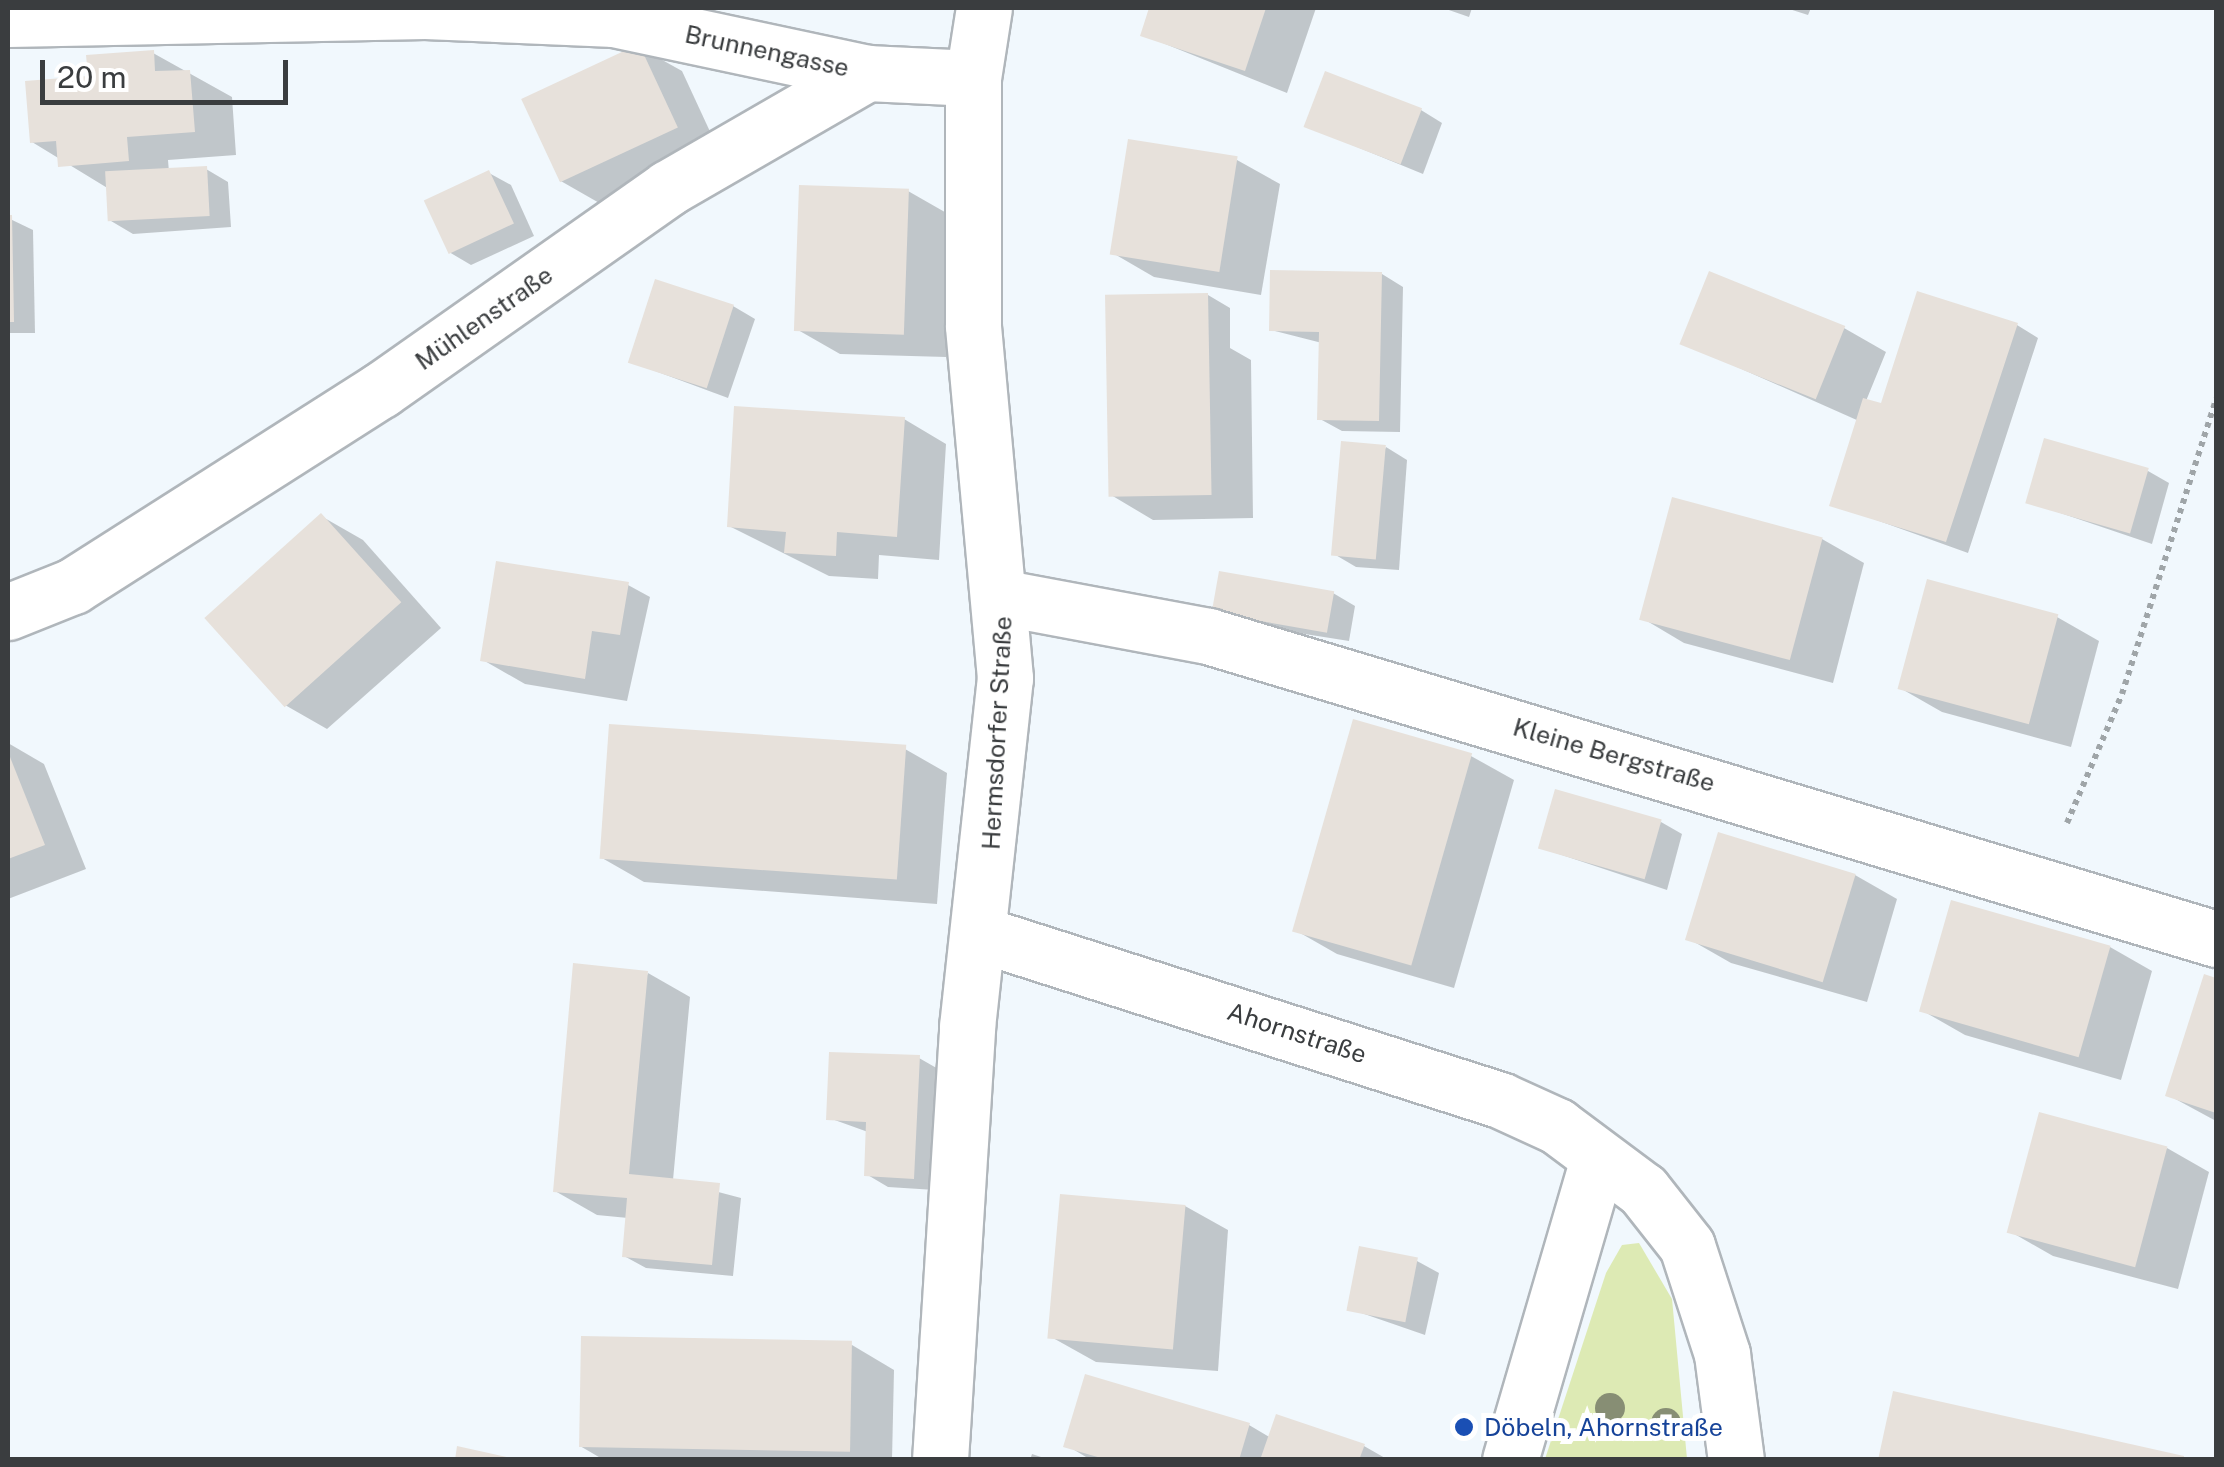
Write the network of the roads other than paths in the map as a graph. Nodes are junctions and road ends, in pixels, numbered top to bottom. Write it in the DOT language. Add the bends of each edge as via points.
graph roads {
  1 [pos="984,8"];
  2 [pos="8,20"];
  3 [pos="867,73"];
  4 [pos="973,78"];
  5 [pos="1005,598"];
  6 [pos="8,612"];
  7 [pos="983,935"];
  8 [pos="2216,938"];
  9 [pos="1598,1160"];
  10 [pos="940,1460"];
  11 [pos="1510,1460"];
  12 [pos="1736,1460"];
  1 -- 4 [label="street, Hermsdorfer Straße"];
  2 -- 3 [label="street, Brunnengasse" via="425,10 614,19"];
  3 -- 4 [label="street"];
  3 -- 6 [label="street, Mühlenstraße" via="668,188 381,390 73,586"];
  4 -- 5 [label="street, Hermsdorfer Straße" via="974,325"];
  5 -- 7 [label="street, Hermsdorfer Straße"];
  5 -- 8 [label="street, Kleine Bergstraße" via="1208,636"];
  7 -- 9 [label="street, Ahornstraße" via="1500,1100 1558,1126"];
  7 -- 10 [label="street, Hermsdorfer Straße" via="967,1027"];
  9 -- 11 [label="street"];
  9 -- 12 [label="street, Ahornstraße" via="1644,1190 1687,1246 1722,1354"];
}
